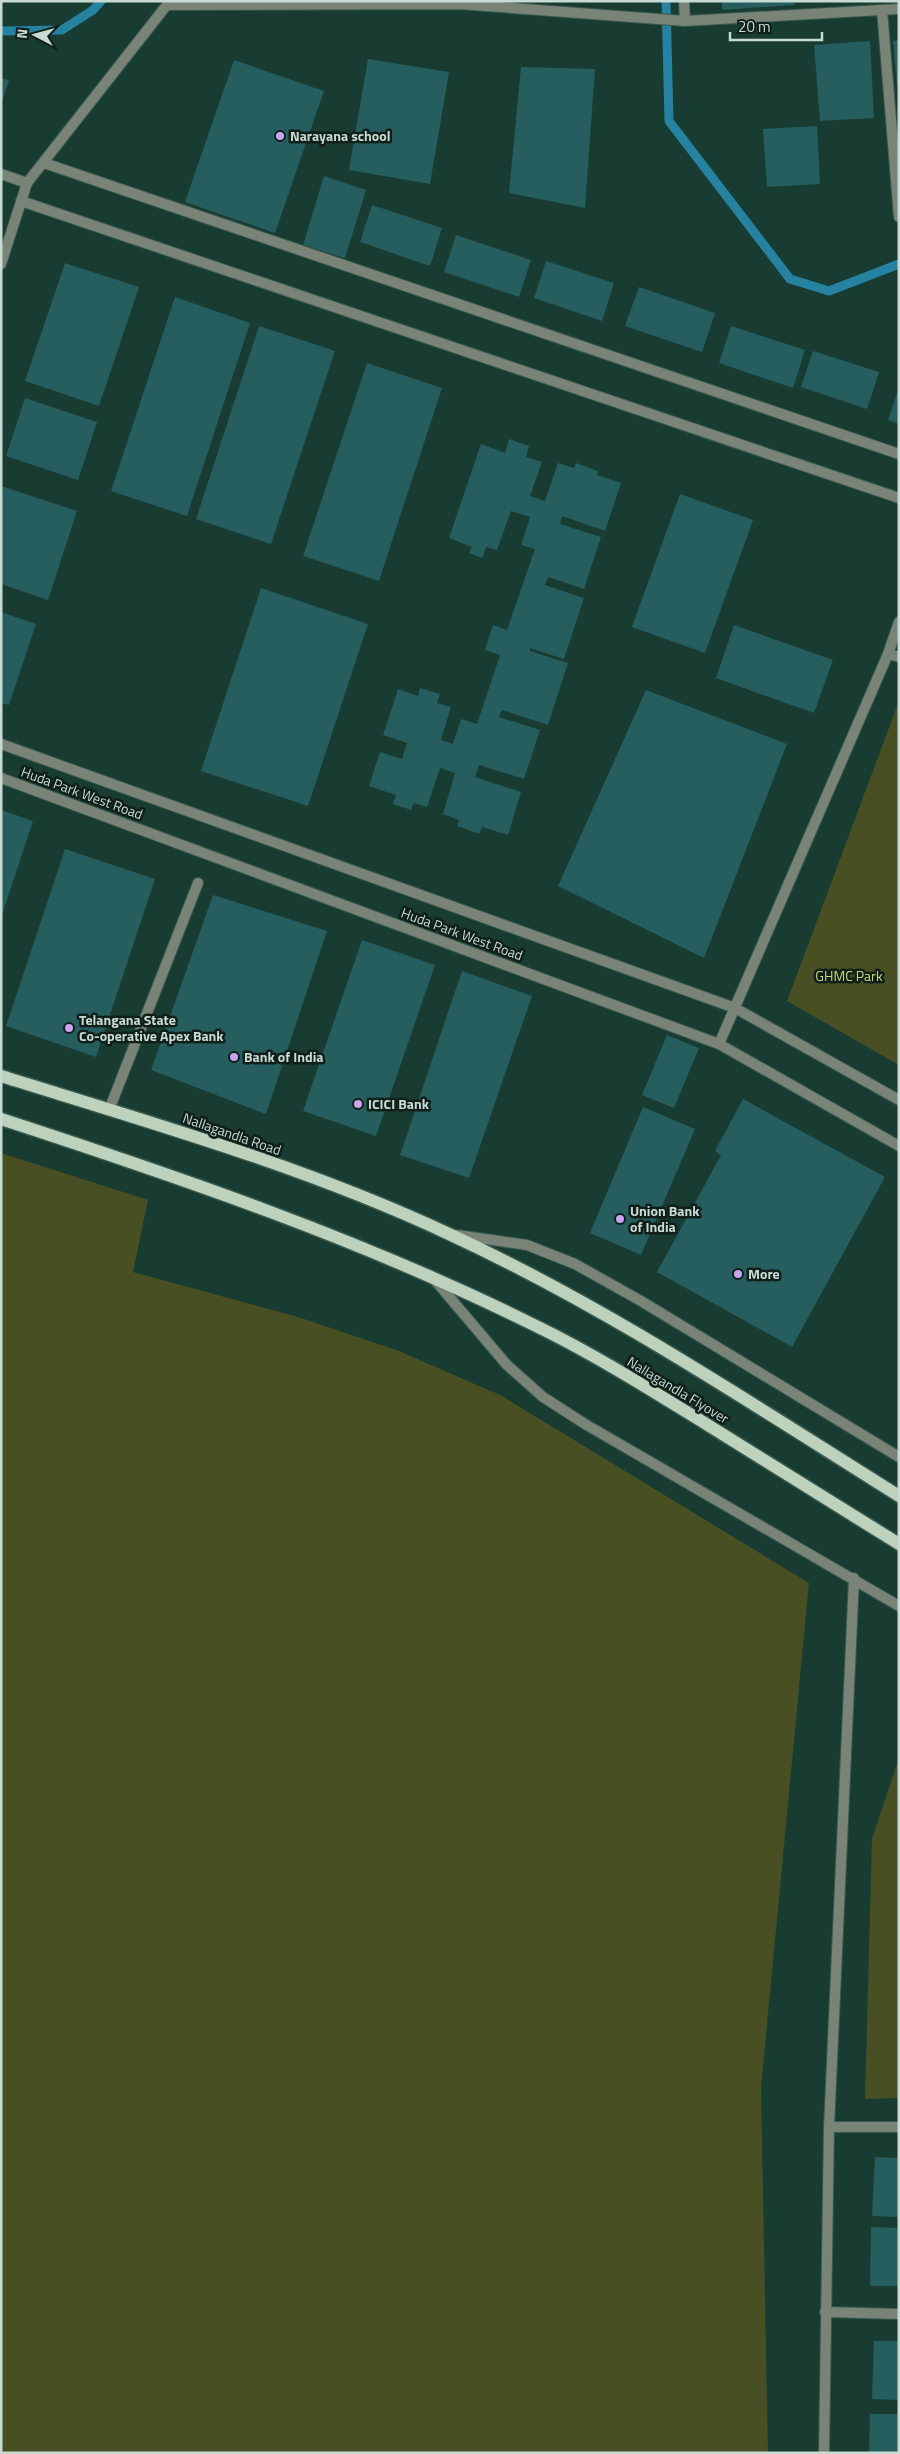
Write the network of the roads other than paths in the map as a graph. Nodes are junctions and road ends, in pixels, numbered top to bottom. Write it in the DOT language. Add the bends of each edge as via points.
graph roads {
  1 [pos="684,1"];
  2 [pos="168,3"];
  3 [pos="868,6"];
  4 [pos="899,9"];
  5 [pos="882,10"];
  6 [pos="684,21"];
  7 [pos="44,162"];
  8 [pos="1,174"];
  9 [pos="28,183"];
  10 [pos="22,201"];
  11 [pos="899,217"];
  12 [pos="1,264"];
  13 [pos="899,454"];
  14 [pos="899,498"];
  15 [pos="899,622"];
  16 [pos="894,656"];
  17 [pos="1,744"];
  18 [pos="1,778"];
  19 [pos="198,882"];
  20 [pos="735,1008"];
  21 [pos="719,1044"];
  22 [pos="1,1076"];
  23 [pos="899,1100"];
  24 [pos="109,1110"];
  25 [pos="1,1119"];
  26 [pos="899,1146"];
  27 [pos="448,1233"];
  28 [pos="433,1278"];
  29 [pos="899,1457"];
  30 [pos="899,1496"];
  31 [pos="899,1544"];
  32 [pos="854,1578"];
  33 [pos="899,1606"];
  34 [pos="829,2126"];
  35 [pos="899,2127"];
  36 [pos="825,2312"];
  37 [pos="899,2314"];
  38 [pos="824,2453"];
  1 -- 6 [label="street"];
  2 -- 6 [label="street" via="459,4"];
  2 -- 7 [label="street"];
  3 -- 5 [label="street"];
  3 -- 6 [label="street"];
  4 -- 5 [label="street"];
  5 -- 11 [label="street"];
  7 -- 9 [label="street"];
  7 -- 13 [label="street"];
  8 -- 9 [label="street"];
  9 -- 10 [label="street"];
  10 -- 12 [label="street"];
  10 -- 14 [label="street"];
  15 -- 16 [label="street"];
  16 -- 20 [label="street"];
  17 -- 20 [label="street, Huda Park West Road"];
  18 -- 21 [label="street, Huda Park West Road"];
  19 -- 24 [label="street"];
  20 -- 21 [label="street"];
  20 -- 23 [label="street, Huda Park West Road"];
  21 -- 26 [label="street, Huda Park West Road"];
  22 -- 24 [label="main road, Nallagandla Road"];
  24 -- 27 [label="main road, Nallagandla Road" via="336,1186"];
  25 -- 28 [label="main road" via="178,1177 314,1228"];
  27 -- 29 [label="street" via="527,1245 575,1264 629,1293"];
  27 -- 30 [label="main road, Nallagandla Flyover" via="560,1288 661,1347"];
  28 -- 31 [label="main road, Nallagandla Flyover" via="535,1325 638,1382"];
  28 -- 32 [label="street" via="507,1365 543,1397"];
  32 -- 33 [label="street"];
  32 -- 34 [label="street"];
  34 -- 35 [label="street"];
  34 -- 36 [label="street"];
  36 -- 37 [label="street"];
  36 -- 38 [label="street"];
}
